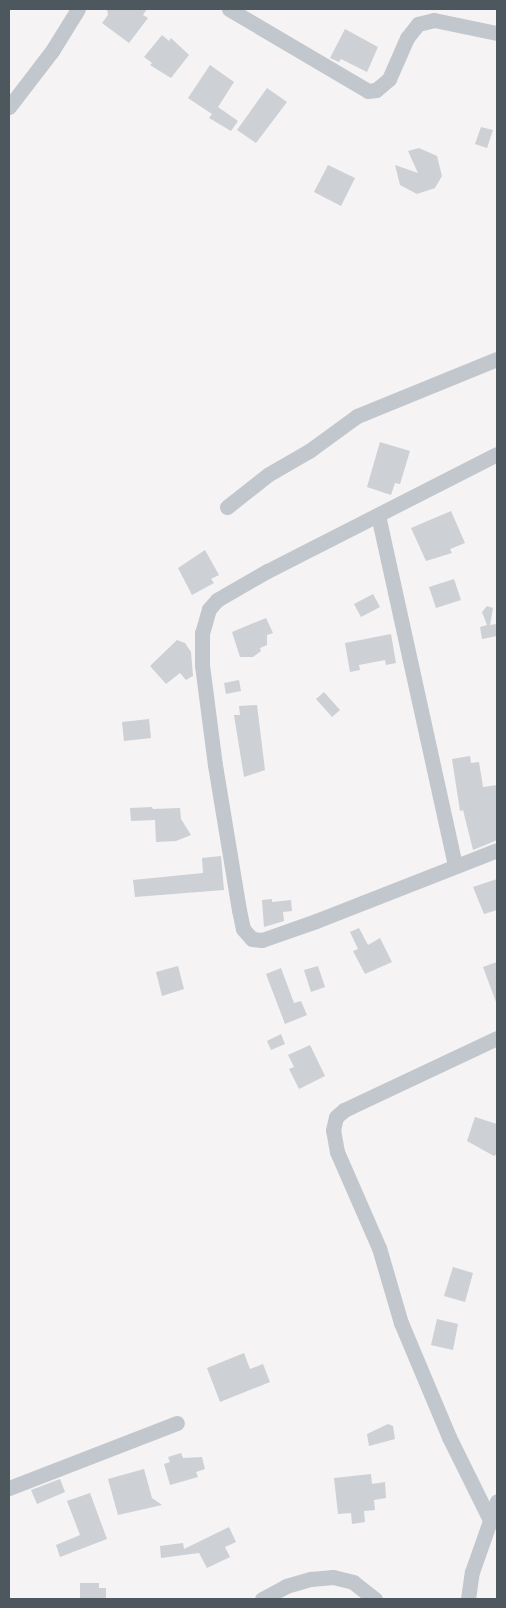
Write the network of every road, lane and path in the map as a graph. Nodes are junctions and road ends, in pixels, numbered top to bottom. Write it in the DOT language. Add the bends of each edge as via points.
graph roads {
  1 [pos="78,9"];
  2 [pos="229,9"];
  3 [pos="497,33"];
  4 [pos="9,107"];
  5 [pos="497,358"];
  6 [pos="497,454"];
  7 [pos="227,507"];
  8 [pos="378,515"];
  9 [pos="497,850"];
  10 [pos="455,866"];
  11 [pos="497,1038"];
  12 [pos="177,1423"];
  13 [pos="9,1488"];
  14 [pos="497,1501"];
  15 [pos="491,1522"];
  16 [pos="262,1599"];
  17 [pos="375,1599"];
  18 [pos="468,1599"];
  1 -- 4 [label="street" via="52,51"];
  2 -- 3 [label="street" via="368,91 376,90 389,79 412,30 423,22 450,22"];
  5 -- 7 [label="street" via="358,416 309,451 269,474"];
  6 -- 8 [label="street"];
  8 -- 10 [label="street"];
  8 -- 10 [label="street" via="216,600 205,618 202,665 243,929 252,939 262,940"];
  9 -- 10 [label="street"];
  11 -- 15 [label="street" via="344,1110 336,1117 333,1130 337,1152 379,1248 401,1322 449,1437"];
  12 -- 13 [label="street"];
  14 -- 15 [label="street"];
  15 -- 18 [label="street" via="472,1572"];
  16 -- 17 [label="street" via="286,1586 333,1577 353,1582"];
}
